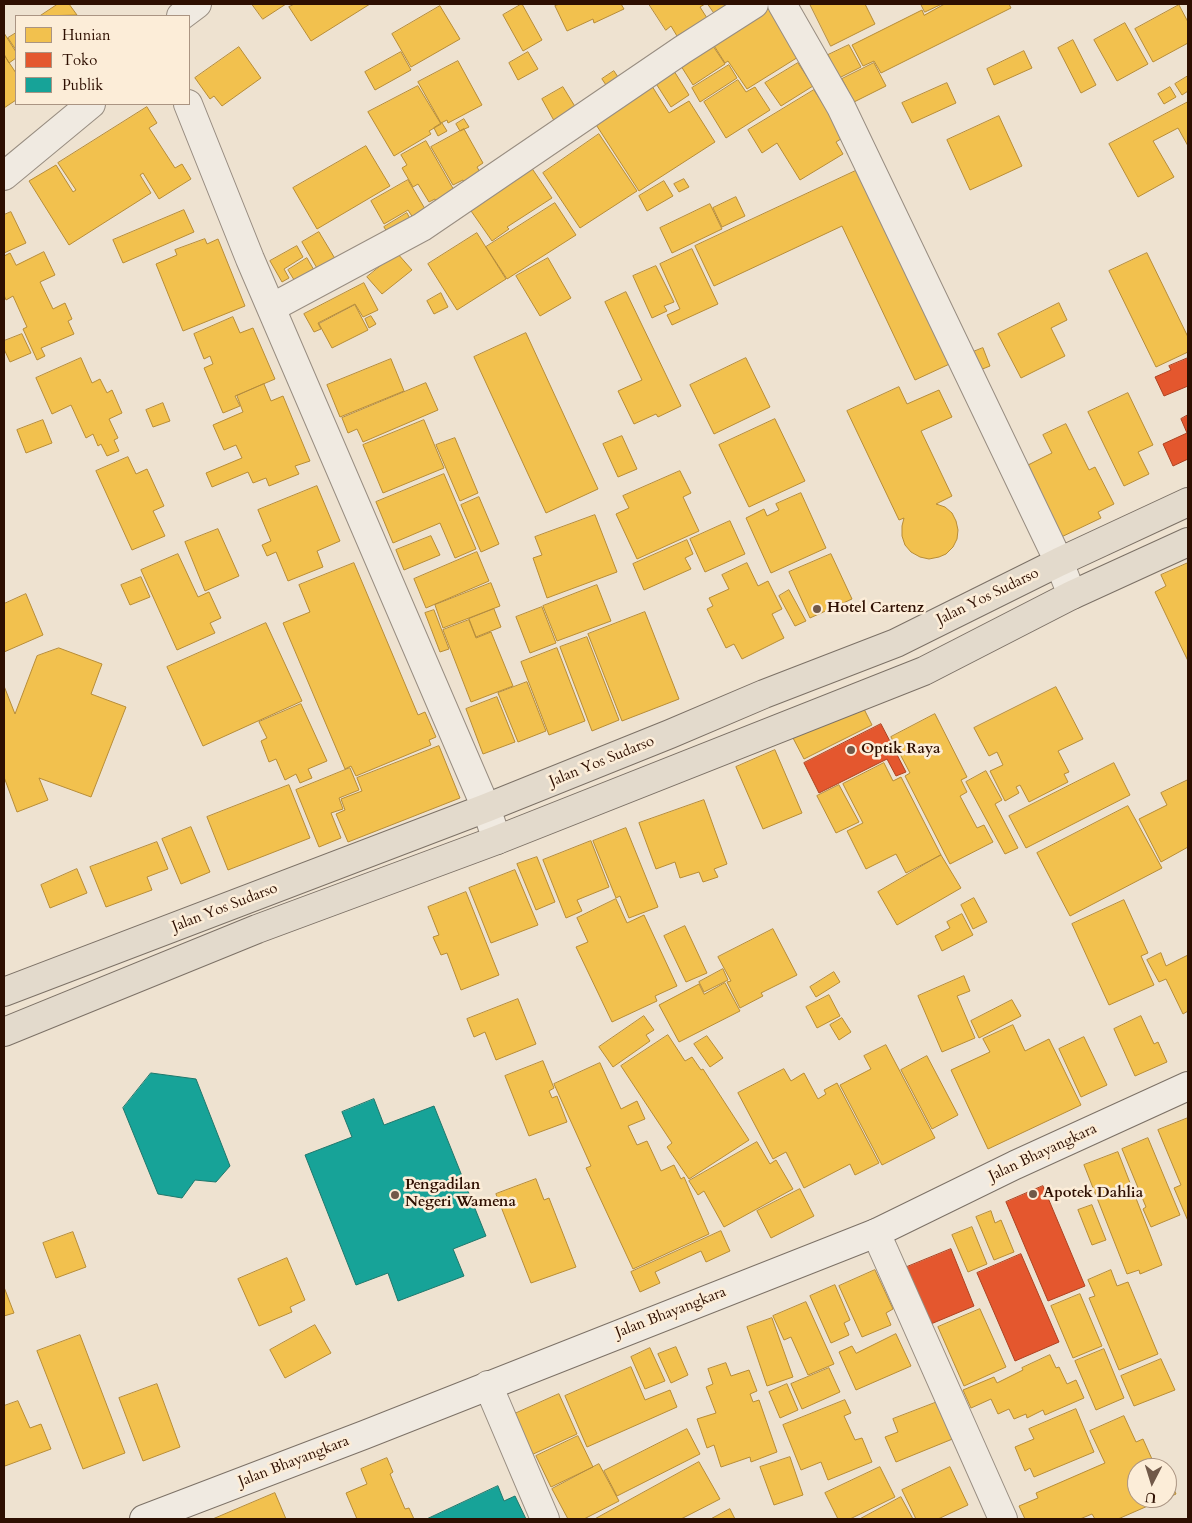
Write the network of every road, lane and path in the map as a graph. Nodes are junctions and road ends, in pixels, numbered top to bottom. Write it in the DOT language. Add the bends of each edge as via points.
graph roads {
  1 [pos="197,4"];
  2 [pos="754,4"];
  3 [pos="782,4"];
  4 [pos="182,15"];
  5 [pos="90,105"];
  6 [pos="188,105"];
  7 [pos="4,176"];
  8 [pos="271,308"];
  9 [pos="1188,502"];
  10 [pos="1188,542"];
  11 [pos="1059,562"];
  12 [pos="1072,595"];
  13 [pos="486,808"];
  14 [pos="498,840"];
  15 [pos="321,871"];
  16 [pos="245,899"];
  17 [pos="333,901"];
  18 [pos="172,928"];
  19 [pos="258,929"];
  20 [pos="183,960"];
  21 [pos="64,969"];
  22 [pos="4,992"];
  23 [pos="80,1002"];
  24 [pos="4,1032"];
  25 [pos="1188,1086"];
  26 [pos="876,1233"];
  27 [pos="488,1384"];
  28 [pos="144,1519"];
  29 [pos="544,1519"];
  30 [pos="1004,1519"];
  1 -- 4 [label="street"];
  2 -- 8 [label="street" via="422,227"];
  3 -- 11 [label="street" via="841,107"];
  5 -- 7 [label="street"];
  6 -- 8 [label="street"];
  8 -- 13 [label="street"];
  9 -- 11 [label="highway, Jalan Yos Sudarso"];
  10 -- 12 [label="highway, Jalan Yos Sudarso"];
  11 -- 12 [label="street"];
  11 -- 13 [label="highway, Jalan Yos Sudarso" via="896,643"];
  12 -- 14 [label="highway, Jalan Yos Sudarso" via="924,671"];
  13 -- 14 [label="street"];
  13 -- 15 [label="highway, Jalan Yos Sudarso"];
  14 -- 17 [label="highway, Jalan Yos Sudarso"];
  15 -- 16 [label="highway, Jalan Yos Sudarso"];
  15 -- 17 [label="highway"];
  16 -- 18 [label="highway, Jalan Yos Sudarso"];
  16 -- 19 [label="highway"];
  17 -- 19 [label="highway, Jalan Yos Sudarso"];
  18 -- 20 [label="highway"];
  18 -- 21 [label="highway, Jalan Yos Sudarso"];
  19 -- 20 [label="highway, Jalan Yos Sudarso"];
  20 -- 23 [label="highway, Jalan Yos Sudarso"];
  21 -- 22 [label="highway, Jalan Yos Sudarso"];
  21 -- 23 [label="highway"];
  23 -- 24 [label="highway, Jalan Yos Sudarso"];
  25 -- 26 [label="street, Jalan Bhayangkara"];
  26 -- 27 [label="street, Jalan Bhayangkara"];
  26 -- 30 [label="street"];
  27 -- 28 [label="street, Jalan Bhayangkara"];
  27 -- 29 [label="street"];
}
